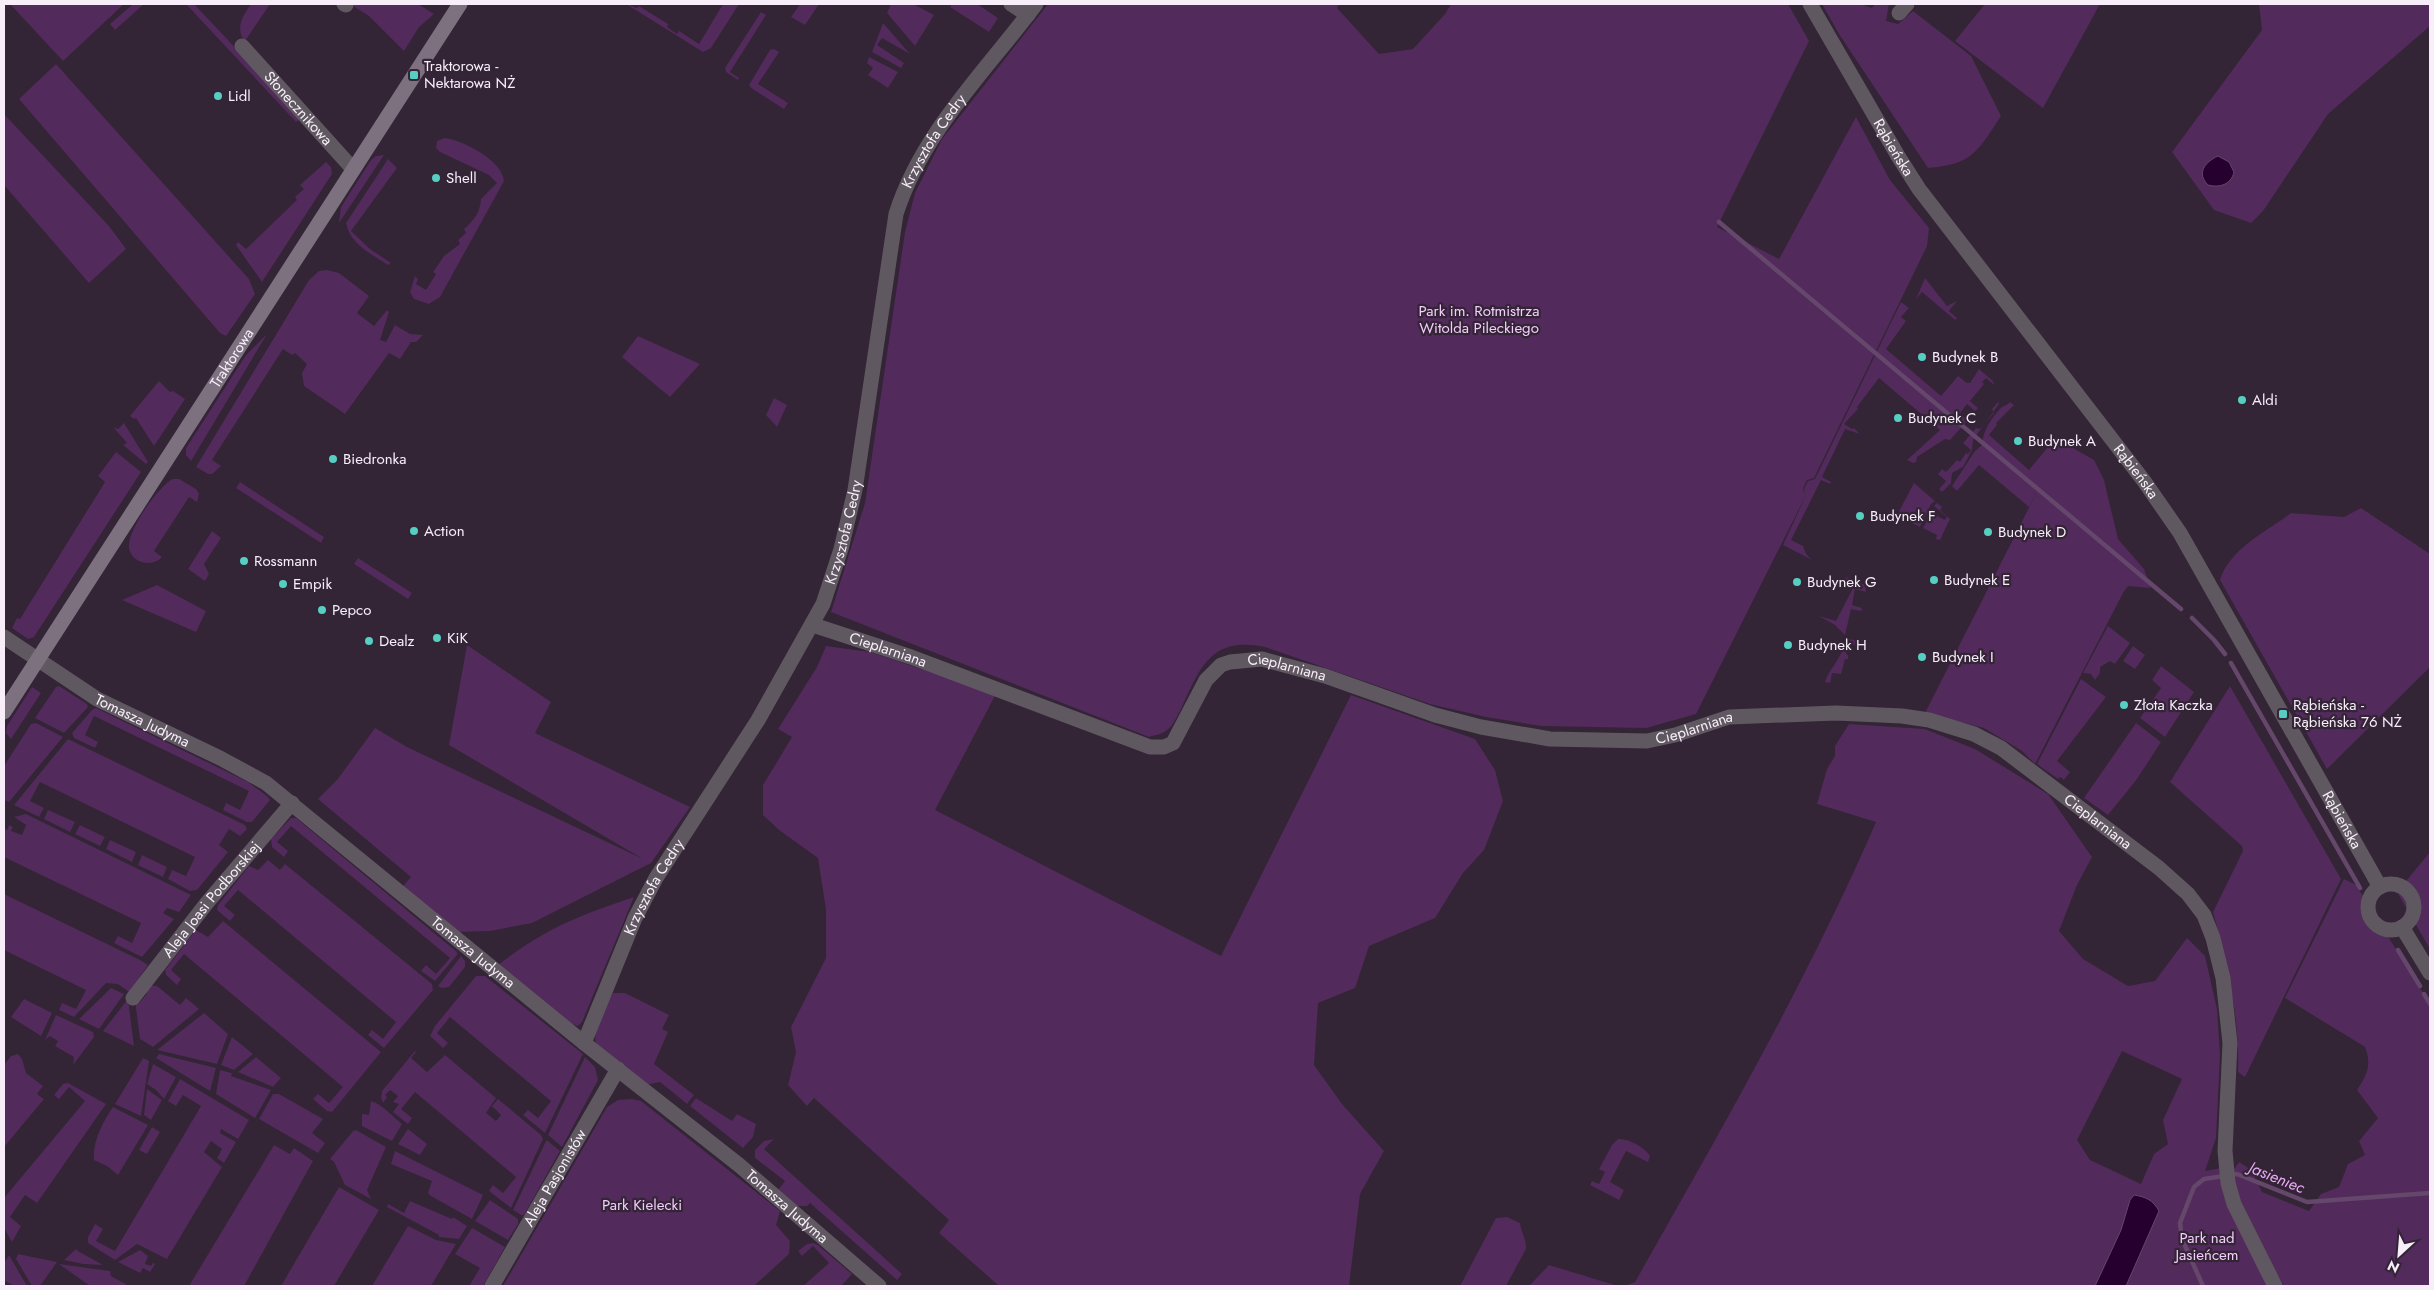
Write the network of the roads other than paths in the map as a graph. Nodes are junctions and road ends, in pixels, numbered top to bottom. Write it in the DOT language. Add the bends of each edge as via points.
graph roads {
  1 [pos="460,4"];
  2 [pos="1011,4"];
  3 [pos="1810,4"];
  4 [pos="1032,9"];
  5 [pos="242,46"];
  6 [pos="353,169"];
  7 [pos="813,625"];
  8 [pos="4,637"];
  9 [pos="37,660"];
  10 [pos="4,712"];
  11 [pos="292,803"];
  12 [pos="2380,887"];
  13 [pos="2402,927"];
  14 [pos="2430,974"];
  15 [pos="133,998"];
  16 [pos="584,1043"];
  17 [pos="618,1069"];
  18 [pos="492,1286"];
  19 [pos="878,1286"];
  20 [pos="2275,1286"];
  1 -- 6 [label="main road, Traktorowa"];
  2 -- 4 [label="street"];
  3 -- 12 [label="street, Rąbieńska" via="1919,189 2180,532"];
  4 -- 7 [label="street, Krzysztofa Cedry" via="935,135 903,192 896,214 855,490 833,576"];
  5 -- 6 [label="street, Słonecznikowa"];
  6 -- 9 [label="main road, Traktorowa"];
  7 -- 16 [label="street, Krzysztofa Cedry" via="758,720 656,878 635,918"];
  7 -- 20 [label="street, Cieplarniana" via="911,657 1150,747 1173,743 1213,672 1230,662 1250,658 1289,665 1435,715 1550,739 1647,741 1729,717 1819,713 1916,717 1974,734 2020,761 2142,854 2182,888 2204,915 2223,978 2229,1035 2227,1176 2234,1204"];
  8 -- 9 [label="street, Tomasza Judyma"];
  9 -- 10 [label="main road, Traktorowa"];
  9 -- 11 [label="street, Tomasza Judyma" via="97,699 255,776"];
  11 -- 15 [label="street, Aleja Joasi Podborskiej" via="206,904"];
  11 -- 16 [label="street, Tomasza Judyma"];
  12 -- 13 [label="street" via="2397,885 2411,896 2413,913"];
  12 -- 13 [label="street" via="2374,891 2368,904 2371,918 2381,928"];
  13 -- 14 [label="street"];
  16 -- 17 [label="street, Tomasza Judyma"];
  17 -- 18 [label="street, Aleja Pasjonistów"];
  17 -- 19 [label="street, Tomasza Judyma" via="739,1165"];
}
